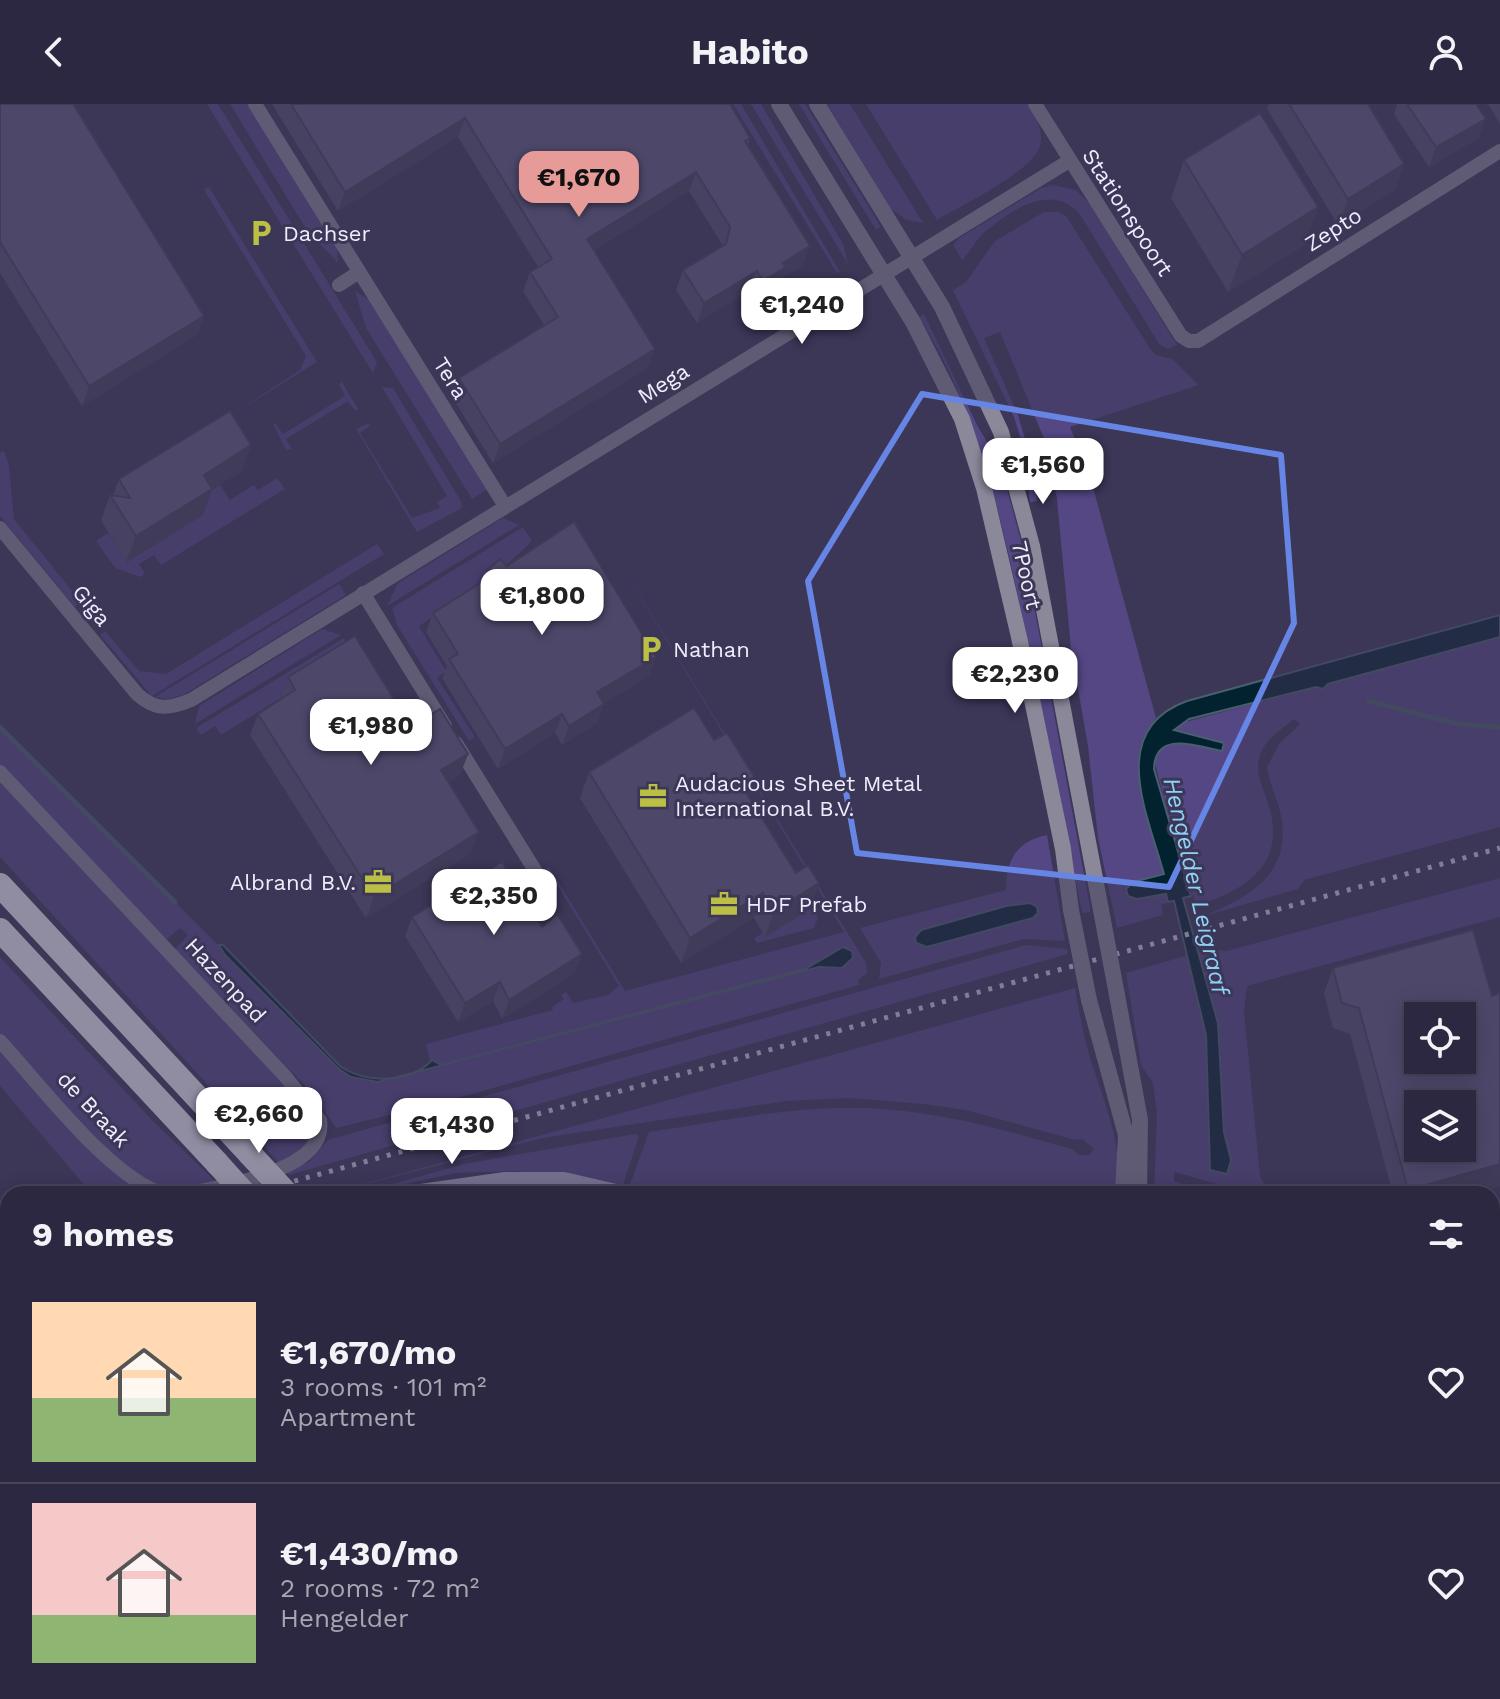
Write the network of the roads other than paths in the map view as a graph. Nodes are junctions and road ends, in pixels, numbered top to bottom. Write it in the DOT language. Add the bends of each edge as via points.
graph roads {
  1 [pos="255,104"];
  2 [pos="779,104"];
  3 [pos="817,104"];
  4 [pos="1035,104"];
  5 [pos="1500,151"];
  6 [pos="1069,161"];
  7 [pos="911,258"];
  8 [pos="359,272"];
  9 [pos="882,275"];
  10 [pos="339,285"];
  11 [pos="1189,341"];
  12 [pos="505,506"];
  13 [pos="0,528"];
  14 [pos="363,593"];
  15 [pos="153,707"];
  16 [pos="0,772"];
  17 [pos="536,872"];
  18 [pos="0,885"];
  19 [pos="0,930"];
  20 [pos="0,1041"];
  21 [pos="215,1176"];
  22 [pos="505,1180"];
  23 [pos="142,1186"];
  24 [pos="198,1186"];
  25 [pos="232,1186"];
  26 [pos="280,1186"];
  27 [pos="463,1186"];
  28 [pos="523,1186"];
  29 [pos="590,1186"];
  30 [pos="1123,1186"];
  31 [pos="1139,1186"];
  1 -- 8 [label="street, Tera"];
  2 -- 9 [label="street, 7Poort"];
  3 -- 7 [label="street, 7Poort"];
  4 -- 6 [label="street, Stationspoort"];
  5 -- 11 [label="street, Zepto" via="1198,341"];
  6 -- 7 [label="street, Mega"];
  6 -- 11 [label="street, Stationspoort"];
  7 -- 9 [label="street, Mega"];
  7 -- 31 [label="street, 7Poort, bridge" via="981,385 1015,479 1032,546 1140,1120"];
  8 -- 10 [label="street"];
  8 -- 12 [label="street, Tera"];
  9 -- 12 [label="street, Mega"];
  9 -- 30 [label="street, 7Poort, bridge" via="947,385 984,488 1050,786 1089,1000 1126,1135"];
  12 -- 14 [label="street, Mega"];
  13 -- 15 [label="street, Giga"];
  14 -- 15 [label="street, Mega" via="191,700 172,708"];
  14 -- 17 [label="street"];
  16 -- 21 [label="street, Hazenpad" via="316,1112 320,1134 301,1159"];
  18 -- 26 [label="highway, bridge"];
  19 -- 21 [label="highway"];
  20 -- 23 [label="street, de Braak" via="119,1169"];
  21 -- 24 [label="street"];
  21 -- 25 [label="highway, bridge"];
  22 -- 27 [label="main road"];
  22 -- 28 [label="main road"];
  22 -- 29 [label="main road" via="564,1180"];
}
